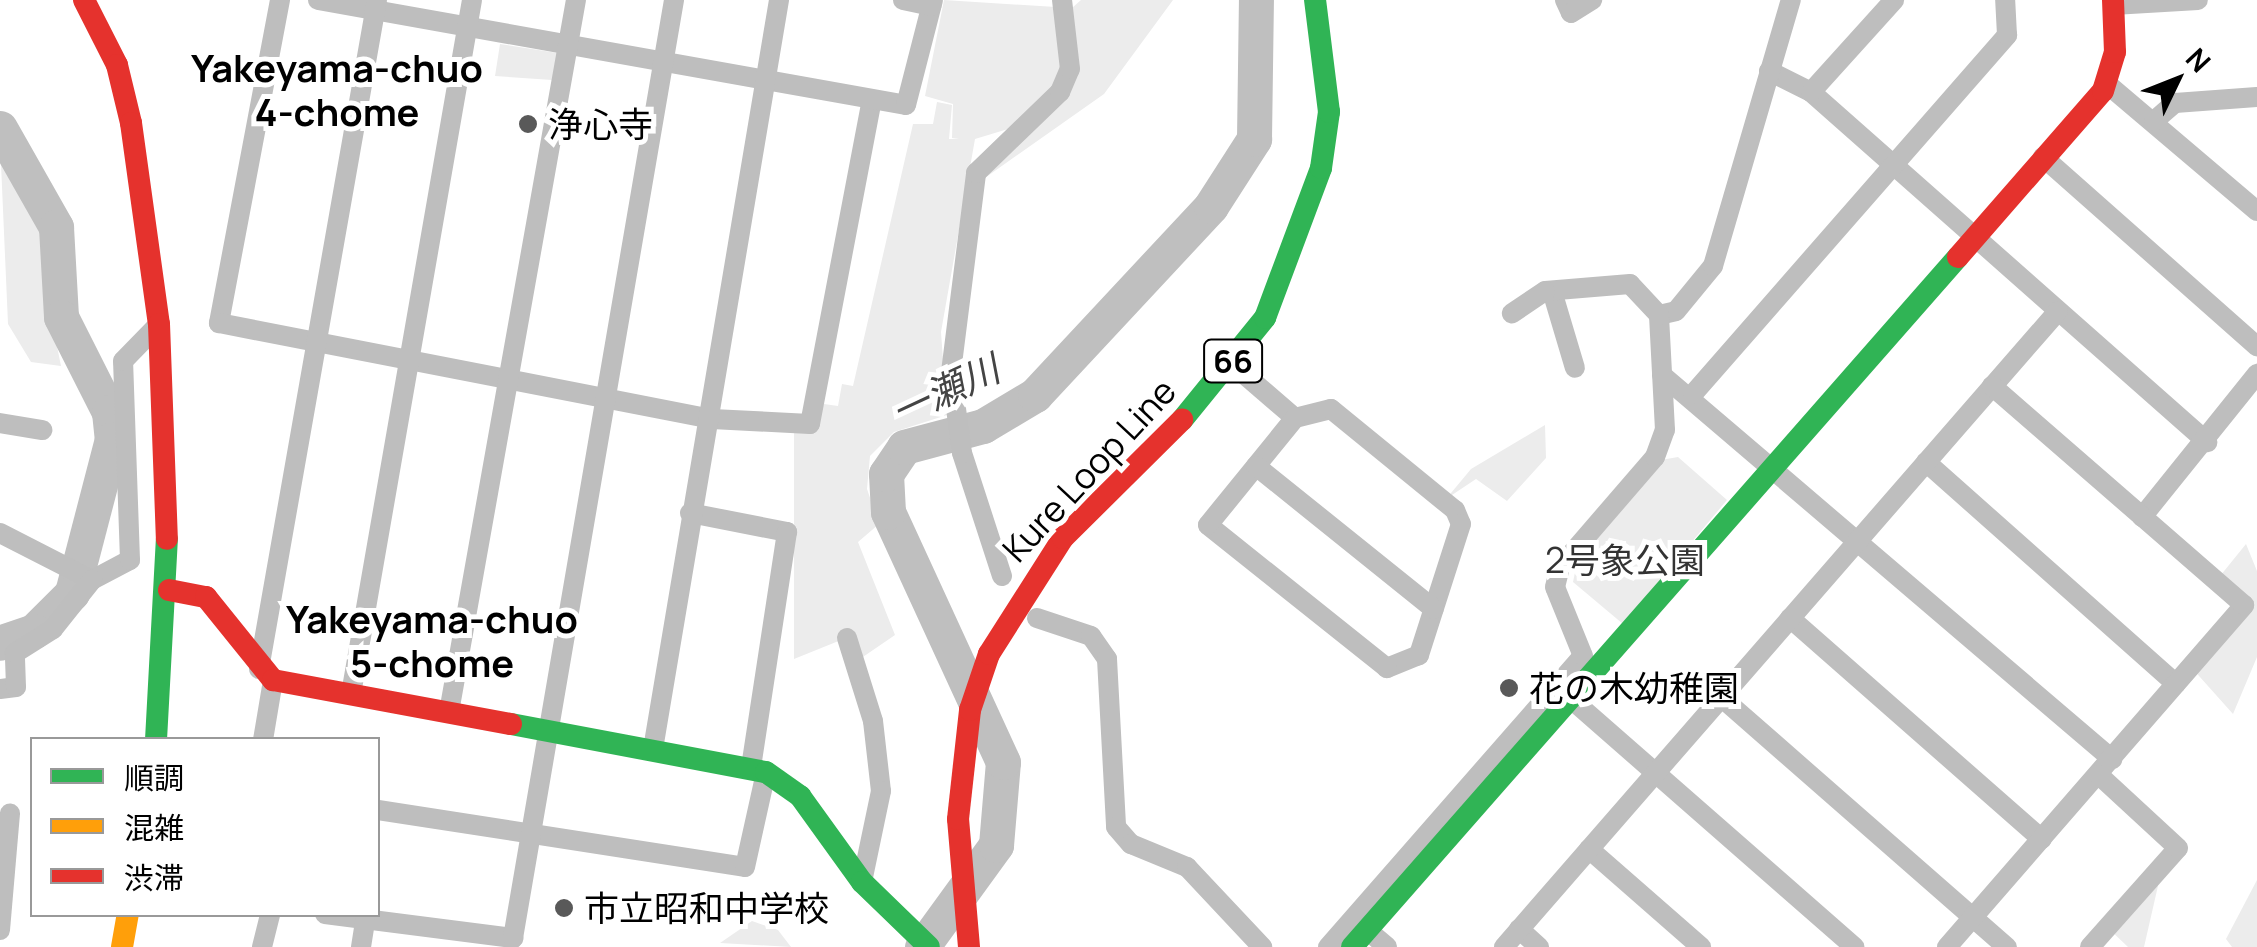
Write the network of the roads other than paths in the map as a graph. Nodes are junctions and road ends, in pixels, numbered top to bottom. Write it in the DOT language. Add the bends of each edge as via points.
graph roads {
  1 [pos="84,0"];
  2 [pos="280,0"];
  3 [pos="318,0"];
  4 [pos="472,0"];
  5 [pos="576,0"];
  6 [pos="674,0"];
  7 [pos="779,0"];
  8 [pos="903,0"];
  9 [pos="1062,0"];
  10 [pos="1314,0"];
  11 [pos="1564,0"];
  12 [pos="1592,0"];
  13 [pos="1791,0"];
  14 [pos="1894,0"];
  15 [pos="2005,0"];
  16 [pos="2198,0"];
  17 [pos="932,3"];
  18 [pos="2113,3"];
  19 [pos="376,5"];
  20 [pos="466,28"];
  21 [pos="568,44"];
  22 [pos="665,60"];
  23 [pos="1769,70"];
  24 [pos="772,82"];
  25 [pos="2106,83"];
  26 [pos="1811,92"];
  27 [pos="2257,98"];
  28 [pos="872,103"];
  29 [pos="2154,120"];
  30 [pos="2044,157"];
  31 [pos="1892,165"];
  32 [pos="2257,210"];
  33 [pos="1974,237"];
  34 [pos="1552,291"];
  35 [pos="2058,311"];
  36 [pos="1512,313"];
  37 [pos="1659,314"];
  38 [pos="159,324"];
  39 [pos="317,342"];
  40 [pos="2257,346"];
  41 [pos="406,358"];
  42 [pos="1231,363"];
  43 [pos="1574,368"];
  44 [pos="2257,374"];
  45 [pos="1662,375"];
  46 [pos="508,376"];
  47 [pos="1992,386"];
  48 [pos="1693,394"];
  49 [pos="611,398"];
  50 [pos="712,418"];
  51 [pos="1295,418"];
  52 [pos="0,424"];
  53 [pos="42,430"];
  54 [pos="2207,442"];
  55 [pos="1926,462"];
  56 [pos="1256,466"];
  57 [pos="1773,466"];
  58 [pos="690,513"];
  59 [pos="2142,517"];
  60 [pos="0,533"];
  61 [pos="1858,540"];
  62 [pos="1002,576"];
  63 [pos="83,577"];
  64 [pos="169,590"];
  65 [pos="1434,610"];
  66 [pos="1037,618"];
  67 [pos="1790,618"];
  68 [pos="847,638"];
  69 [pos="266,674"];
  70 [pos="2176,684"];
  71 [pos="0,688"];
  72 [pos="351,694"];
  73 [pos="1721,697"];
  74 [pos="1570,698"];
  75 [pos="450,712"];
  76 [pos="551,730"];
  77 [pos="156,737"];
  78 [pos="263,737"];
  79 [pos="653,750"];
  80 [pos="2105,767"];
  81 [pos="758,769"];
  82 [pos="1655,773"];
  83 [pos="380,810"];
  84 [pos="10,814"];
  85 [pos="534,834"];
  86 [pos="2042,839"];
  87 [pos="1589,849"];
  88 [pos="862,882"];
  89 [pos="127,917"];
  90 [pos="269,917"];
  91 [pos="342,917"];
  92 [pos="1973,918"];
  93 [pos="364,921"];
  94 [pos="1519,929"];
  95 [pos="0,930"];
  96 [pos="1360,938"];
  97 [pos="969,940"];
  98 [pos="122,947"];
  99 [pos="262,947"];
  100 [pos="361,947"];
  101 [pos="929,947"];
  102 [pos="1262,947"];
  103 [pos="1328,947"];
  104 [pos="1387,947"];
  105 [pos="1504,947"];
  106 [pos="1540,947"];
  107 [pos="1701,947"];
  108 [pos="1854,947"];
  109 [pos="1948,947"];
  110 [pos="2007,947"];
  111 [pos="2090,947"];
  1 -- 38 [label="street" via="117,65"];
  2 -- 39 [label="street" via="219,323"];
  3 -- 19 [label="street"];
  4 -- 20 [label="street"];
  5 -- 21 [label="street"];
  6 -- 22 [label="street"];
  7 -- 24 [label="street"];
  8 -- 17 [label="street"];
  9 -- 62 [label="street" via="1070,69 1060,92 976,173 951,372 962,453"];
  10 -- 42 [label="street, Kure Loop Line / 66" via="1329,112 1320,168 1292,259"];
  11 -- 12 [label="street" via="1571,13"];
  13 -- 23 [label="street"];
  14 -- 26 [label="street"];
  15 -- 31 [label="street" via="2006,35"];
  16 -- 18 [label="street"];
  17 -- 28 [label="street" via="906,105"];
  18 -- 25 [label="street"];
  19 -- 20 [label="street"];
  19 -- 39 [label="street"];
  20 -- 21 [label="street"];
  20 -- 41 [label="street"];
  21 -- 22 [label="street"];
  21 -- 46 [label="street"];
  22 -- 24 [label="street"];
  22 -- 49 [label="street"];
  23 -- 26 [label="street"];
  23 -- 37 [label="street" via="1713,266 1676,310"];
  24 -- 28 [label="street"];
  24 -- 50 [label="street"];
  25 -- 29 [label="street"];
  25 -- 30 [label="street"];
  26 -- 31 [label="street"];
  27 -- 29 [label="street" via="2175,103"];
  28 -- 50 [label="street" via="810,424"];
  29 -- 32 [label="street"];
  30 -- 33 [label="street"];
  30 -- 40 [label="street"];
  31 -- 33 [label="street"];
  31 -- 48 [label="street"];
  33 -- 35 [label="street"];
  33 -- 57 [label="street"];
  34 -- 36 [label="street"];
  34 -- 37 [label="street" via="1630,284"];
  34 -- 43 [label="street"];
  35 -- 47 [label="street"];
  35 -- 54 [label="street"];
  37 -- 45 [label="street"];
  38 -- 63 [label="street" via="123,361 130,560"];
  38 -- 64 [label="street"];
  39 -- 41 [label="street"];
  39 -- 69 [label="street"];
  41 -- 46 [label="street"];
  41 -- 72 [label="street"];
  42 -- 51 [label="street"];
  42 -- 97 [label="street, Kure Loop Line / 66" via="1063,538 989,654 963,748 960,846"];
  44 -- 54 [label="street"];
  45 -- 48 [label="street"];
  45 -- 103 [label="street" via="1665,430 1654,457 1560,567 1555,587 1583,656"];
  46 -- 49 [label="street"];
  46 -- 75 [label="street"];
  47 -- 55 [label="street"];
  47 -- 59 [label="street"];
  48 -- 57 [label="street"];
  49 -- 50 [label="street"];
  49 -- 76 [label="street"];
  50 -- 58 [label="street"];
  51 -- 56 [label="street"];
  51 -- 65 [label="street" via="1331,409 1455,510 1461,524"];
  52 -- 53 [label="street"];
  54 -- 59 [label="street"];
  55 -- 61 [label="street"];
  55 -- 70 [label="street"];
  56 -- 65 [label="street"];
  56 -- 65 [label="street" via="1208,525 1387,668 1419,655"];
  57 -- 61 [label="street"];
  57 -- 74 [label="street"];
  58 -- 79 [label="street"];
  58 -- 81 [label="street" via="788,532"];
  59 -- 70 [label="street" via="2244,604"];
  60 -- 63 [label="street"];
  61 -- 67 [label="street"];
  61 -- 80 [label="street"];
  63 -- 71 [label="street" via="52,629 15,653 16,686"];
  64 -- 69 [label="street" via="206,596"];
  64 -- 77 [label="street"];
  66 -- 102 [label="street" via="1091,636 1107,658 1116,827 1131,844 1188,867"];
  67 -- 73 [label="street"];
  67 -- 86 [label="street"];
  68 -- 88 [label="street" via="873,720 881,791"];
  69 -- 72 [label="street"];
  69 -- 78 [label="street"];
  70 -- 80 [label="street"];
  72 -- 75 [label="street"];
  73 -- 82 [label="street"];
  73 -- 92 [label="street"];
  74 -- 82 [label="street"];
  74 -- 96 [label="street"];
  75 -- 76 [label="street"];
  76 -- 79 [label="street"];
  76 -- 85 [label="street"];
  79 -- 81 [label="street"];
  80 -- 86 [label="street"];
  80 -- 111 [label="street" via="2178,848"];
  81 -- 85 [label="street" via="745,867"];
  81 -- 88 [label="street" via="800,796"];
  82 -- 87 [label="street"];
  82 -- 108 [label="street"];
  83 -- 85 [label="street"];
  84 -- 95 [label="street"];
  85 -- 93 [label="street" via="513,938"];
  86 -- 92 [label="street"];
  87 -- 94 [label="street"];
  87 -- 107 [label="street"];
  88 -- 101 [label="street"];
  89 -- 98 [label="street"];
  90 -- 99 [label="street"];
  91 -- 93 [label="street"];
  92 -- 109 [label="street"];
  92 -- 110 [label="street"];
  93 -- 100 [label="street"];
  94 -- 105 [label="street"];
  94 -- 106 [label="street"];
  96 -- 104 [label="street"];
}
